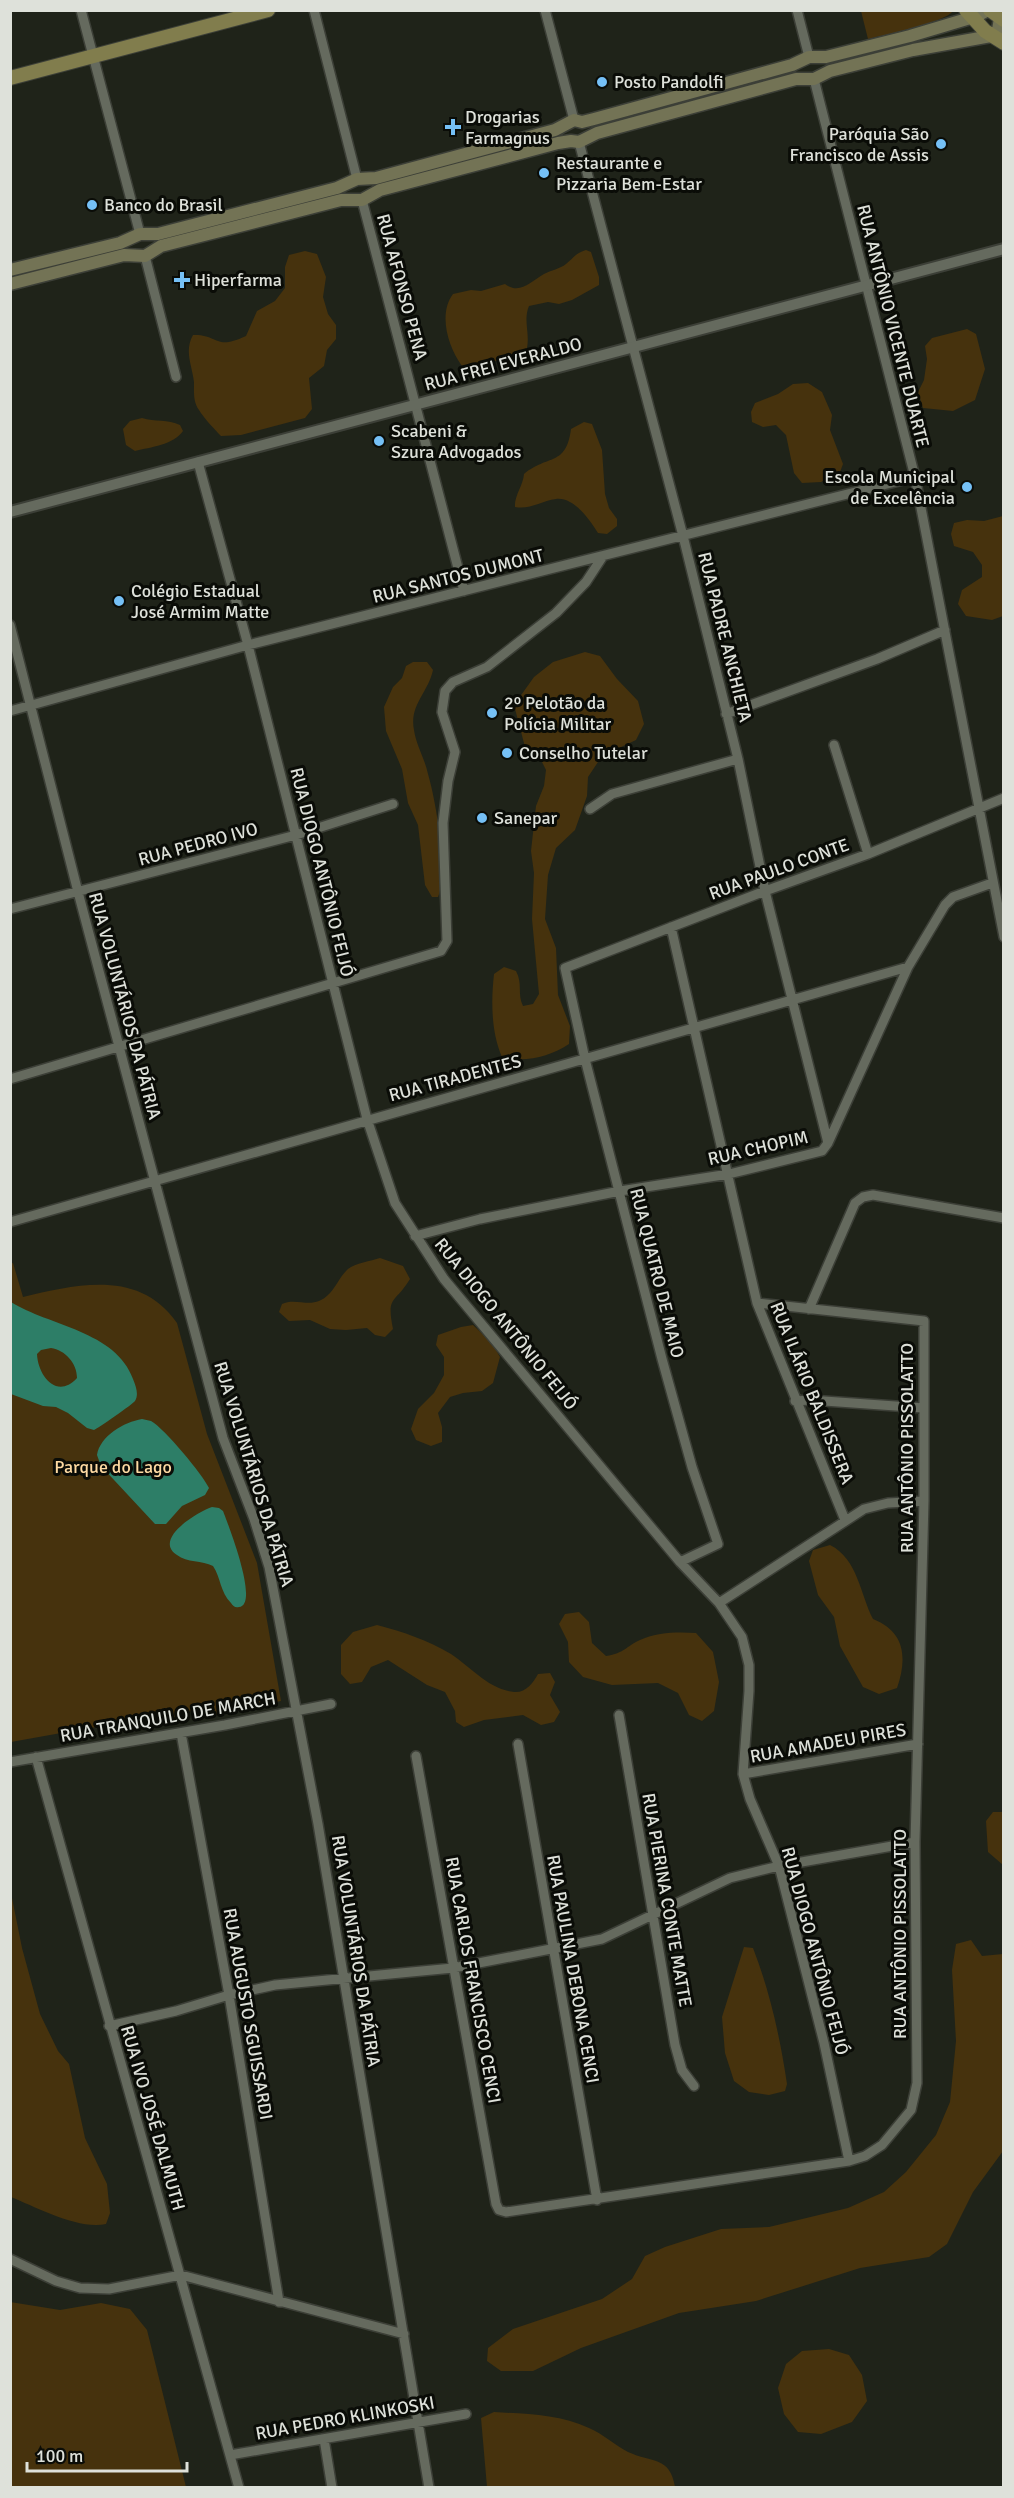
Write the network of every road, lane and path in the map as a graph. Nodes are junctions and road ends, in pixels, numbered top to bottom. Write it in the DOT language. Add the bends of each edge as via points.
graph roads {
  1 [pos="81,10"];
  2 [pos="268,10"];
  3 [pos="314,10"];
  4 [pos="545,10"];
  5 [pos="796,10"];
  6 [pos="969,14"];
  7 [pos="996,14"];
  8 [pos="948,24"];
  9 [pos="997,40"];
  10 [pos="952,44"];
  11 [pos="94,56"];
  12 [pos="809,59"];
  13 [pos="813,77"];
  14 [pos="10,78"];
  15 [pos="574,122"];
  16 [pos="579,140"];
  17 [pos="357,181"];
  18 [pos="362,198"];
  19 [pos="140,236"];
  20 [pos="1004,249"];
  21 [pos="144,254"];
  22 [pos="10,270"];
  23 [pos="10,284"];
  24 [pos="866,285"];
  25 [pos="633,346"];
  26 [pos="176,377"];
  27 [pos="415,404"];
  28 [pos="198,462"];
  29 [pos="915,477"];
  30 [pos="10,512"];
  31 [pos="683,536"];
  32 [pos="603,556"];
  33 [pos="464,591"];
  34 [pos="10,626"];
  35 [pos="945,630"];
  36 [pos="248,645"];
  37 [pos="32,706"];
  38 [pos="10,711"];
  39 [pos="726,714"];
  40 [pos="834,745"];
  41 [pos="738,759"];
  42 [pos="1004,798"];
  43 [pos="393,804"];
  44 [pos="590,809"];
  45 [pos="978,809"];
  46 [pos="296,835"];
  47 [pos="868,854"];
  48 [pos="992,883"];
  49 [pos="765,891"];
  50 [pos="78,892"];
  51 [pos="10,909"];
  52 [pos="671,927"];
  53 [pos="1004,937"];
  54 [pos="908,967"];
  55 [pos="565,968"];
  56 [pos="333,983"];
  57 [pos="793,1000"];
  58 [pos="695,1028"];
  59 [pos="119,1048"];
  60 [pos="585,1059"];
  61 [pos="10,1079"];
  62 [pos="367,1119"];
  63 [pos="828,1143"];
  64 [pos="729,1174"];
  65 [pos="154,1180"];
  66 [pos="620,1191"];
  67 [pos="1004,1218"];
  68 [pos="10,1222"];
  69 [pos="415,1236"];
  70 [pos="757,1303"];
  71 [pos="809,1309"];
  72 [pos="795,1401"];
  73 [pos="924,1408"];
  74 [pos="924,1501"];
  75 [pos="845,1520"];
  76 [pos="681,1562"];
  77 [pos="719,1603"];
  78 [pos="331,1704"];
  79 [pos="296,1710"];
  80 [pos="619,1715"];
  81 [pos="181,1733"];
  82 [pos="518,1744"];
  83 [pos="918,1744"];
  84 [pos="416,1756"];
  85 [pos="36,1757"];
  86 [pos="10,1762"];
  87 [pos="743,1774"];
  88 [pos="915,1842"];
  89 [pos="779,1866"];
  90 [pos="652,1914"];
  91 [pos="552,1947"];
  92 [pos="453,1968"];
  93 [pos="343,1977"];
  94 [pos="229,1995"];
  95 [pos="109,2026"];
  96 [pos="694,2086"];
  97 [pos="849,2161"];
  98 [pos="597,2200"];
  99 [pos="499,2210"];
  100 [pos="10,2259"];
  101 [pos="181,2275"];
  102 [pos="279,2301"];
  103 [pos="404,2334"];
  104 [pos="466,2414"];
  105 [pos="417,2423"];
  106 [pos="324,2439"];
  107 [pos="230,2455"];
  108 [pos="239,2487"];
  109 [pos="332,2487"];
  110 [pos="429,2487"];
  1 -- 11 [label="street"];
  2 -- 11 [label="main road"];
  3 -- 17 [label="street"];
  4 -- 15 [label="street"];
  5 -- 12 [label="street"];
  6 -- 7 [label="main road"];
  6 -- 8 [label="main road"];
  6 -- 9 [label="main road"];
  7 -- 9 [label="main road"];
  8 -- 10 [label="main road" via="957,32"];
  8 -- 12 [label="main road"];
  9 -- 10 [label="main road"];
  10 -- 13 [label="main road" via="913,50"];
  11 -- 14 [label="main road"];
  11 -- 19 [label="street"];
  12 -- 13 [label="main road" via="800,70"];
  12 -- 13 [label="main road" via="822,65"];
  12 -- 15 [label="main road"];
  13 -- 16 [label="main road"];
  13 -- 24 [label="street, RUA ANTÔNIO VICENTE DUARTE"];
  15 -- 16 [label="main road" via="587,128"];
  15 -- 16 [label="main road" via="566,134"];
  15 -- 17 [label="main road"];
  16 -- 18 [label="main road"];
  16 -- 25 [label="street, RUA PADRE ANCHIETA"];
  17 -- 18 [label="main road" via="370,187"];
  17 -- 18 [label="main road" via="349,192"];
  17 -- 19 [label="main road"];
  18 -- 21 [label="main road" via="161,246"];
  18 -- 27 [label="street, RUA AFONSO PENA"];
  19 -- 21 [label="main road" via="132,248"];
  19 -- 21 [label="main road" via="153,242"];
  19 -- 22 [label="main road"];
  20 -- 24 [label="street, RUA FREI EVERALDO"];
  21 -- 23 [label="main road" via="124,255"];
  21 -- 26 [label="street"];
  24 -- 25 [label="street, RUA FREI EVERALDO"];
  24 -- 29 [label="street, RUA ANTÔNIO VICENTE DUARTE"];
  25 -- 27 [label="street, RUA FREI EVERALDO"];
  25 -- 31 [label="street, RUA PADRE ANCHIETA"];
  27 -- 28 [label="street, RUA FREI EVERALDO"];
  27 -- 33 [label="street, RUA AFONSO PENA"];
  28 -- 30 [label="street, RUA FREI EVERALDO"];
  28 -- 36 [label="street, RUA DIOGO ANTÔNIO FEIJÓ"];
  29 -- 31 [label="street, RUA SANTOS DUMONT"];
  29 -- 35 [label="street, RUA ANTÔNIO VICENTE DUARTE"];
  31 -- 32 [label="street, RUA SANTOS DUMONT"];
  31 -- 39 [label="street, RUA PADRE ANCHIETA"];
  32 -- 33 [label="street, RUA SANTOS DUMONT"];
  32 -- 56 [label="street" via="586,582 556,613 494,662 453,682 445,691 442,711 455,753 443,823 447,941 441,951"];
  33 -- 36 [label="street, RUA SANTOS DUMONT"];
  34 -- 37 [label="street, RUA VOLUNTÁRIOS DA PÁTRIA"];
  35 -- 39 [label="street"];
  35 -- 45 [label="street, RUA ANTÔNIO VICENTE DUARTE"];
  36 -- 37 [label="street, RUA SANTOS DUMONT"];
  36 -- 46 [label="street, RUA DIOGO ANTÔNIO FEIJÓ"];
  37 -- 38 [label="street, RUA SANTOS DUMONT"];
  37 -- 50 [label="street, RUA VOLUNTÁRIOS DA PÁTRIA"];
  39 -- 41 [label="street, RUA PADRE ANCHIETA"];
  40 -- 47 [label="street"];
  41 -- 44 [label="street" via="612,794"];
  41 -- 49 [label="street, RUA PADRE ANCHIETA"];
  42 -- 45 [label="street, RUA PAULO CONTE"];
  43 -- 46 [label="street, RUA PEDRO IVO"];
  45 -- 47 [label="street, RUA PAULO CONTE"];
  45 -- 48 [label="street, RUA ANTÔNIO VICENTE DUARTE"];
  46 -- 50 [label="street, RUA PEDRO IVO"];
  46 -- 56 [label="street, RUA DIOGO ANTÔNIO FEIJÓ"];
  47 -- 49 [label="street, RUA PAULO CONTE"];
  48 -- 53 [label="street, RUA ANTÔNIO VICENTE DUARTE"];
  48 -- 54 [label="street, RUA CHOPIM" via="954,897 945,905"];
  49 -- 52 [label="street, RUA PAULO CONTE"];
  49 -- 57 [label="street, RUA PADRE ANCHIETA"];
  50 -- 51 [label="street, RUA PEDRO IVO"];
  50 -- 59 [label="street, RUA VOLUNTÁRIOS DA PÁTRIA"];
  52 -- 55 [label="street, RUA PAULO CONTE"];
  52 -- 58 [label="street, RUA ILÁRIO BALDISSERA"];
  54 -- 57 [label="street, RUA TIRADENTES"];
  54 -- 63 [label="street, RUA CHOPIM"];
  55 -- 60 [label="street, RUA QUATRO DE MAIO"];
  56 -- 59 [label="street"];
  56 -- 62 [label="street, RUA DIOGO ANTÔNIO FEIJÓ"];
  57 -- 58 [label="street, RUA TIRADENTES"];
  57 -- 63 [label="street, RUA PADRE ANCHIETA"];
  58 -- 60 [label="street, RUA TIRADENTES"];
  58 -- 64 [label="street, RUA ILÁRIO BALDISSERA"];
  59 -- 61 [label="street"];
  59 -- 65 [label="street, RUA VOLUNTÁRIOS DA PÁTRIA"];
  60 -- 62 [label="street, RUA TIRADENTES"];
  60 -- 66 [label="street, RUA QUATRO DE MAIO"];
  62 -- 65 [label="street, RUA TIRADENTES"];
  62 -- 69 [label="street, RUA DIOGO ANTÔNIO FEIJÓ" via="395,1203"];
  63 -- 64 [label="street, RUA CHOPIM" via="822,1151"];
  64 -- 66 [label="street, RUA CHOPIM"];
  64 -- 70 [label="street, RUA ILÁRIO BALDISSERA"];
  65 -- 68 [label="street, RUA TIRADENTES"];
  65 -- 79 [label="street, RUA VOLUNTÁRIOS DA PÁTRIA" via="222,1438 269,1567"];
  66 -- 69 [label="street, RUA CHOPIM"];
  66 -- 76 [label="street, RUA QUATRO DE MAIO" via="665,1370 718,1544"];
  67 -- 71 [label="street" via="873,1195 863,1197 855,1203"];
  69 -- 76 [label="street, RUA DIOGO ANTÔNIO FEIJÓ" via="444,1279"];
  70 -- 71 [label="street"];
  70 -- 72 [label="street, RUA ILÁRIO BALDISSERA"];
  71 -- 73 [label="street, RUA ANTÔNIO PISSOLATTO" via="924,1321"];
  72 -- 73 [label="street"];
  72 -- 75 [label="street, RUA ILÁRIO BALDISSERA"];
  73 -- 74 [label="street, RUA ANTÔNIO PISSOLATTO"];
  74 -- 75 [label="street" via="880,1505"];
  74 -- 83 [label="street, RUA ANTÔNIO PISSOLATTO"];
  75 -- 77 [label="street"];
  76 -- 77 [label="street, RUA DIOGO ANTÔNIO FEIJÓ"];
  77 -- 87 [label="street, RUA DIOGO ANTÔNIO FEIJÓ" via="742,1637 749,1665"];
  78 -- 79 [label="street, RUA TRANQUILO DE MARCH"];
  79 -- 81 [label="street, RUA TRANQUILO DE MARCH"];
  79 -- 93 [label="street, RUA VOLUNTÁRIOS DA PÁTRIA"];
  80 -- 90 [label="street, RUA PIERINA CONTE MATTE"];
  81 -- 85 [label="street, RUA TRANQUILO DE MARCH"];
  81 -- 94 [label="street, RUA AUGUSTO SGUISSARDI"];
  82 -- 91 [label="street, RUA PAULINA DEBONA CENCI"];
  83 -- 87 [label="street, RUA AMADEU PIRES"];
  83 -- 88 [label="street, RUA ANTÔNIO PISSOLATTO"];
  84 -- 92 [label="street, RUA CARLOS FRANCISCO CENCI"];
  85 -- 86 [label="street, RUA TRANQUILO DE MARCH"];
  85 -- 95 [label="street, RUA IVO JOSÉ DALMUTH"];
  87 -- 89 [label="street, RUA DIOGO ANTÔNIO FEIJÓ"];
  88 -- 89 [label="street"];
  88 -- 97 [label="street, RUA ANTÔNIO PISSOLATTO" via="916,2083 911,2110 882,2145"];
  89 -- 90 [label="street" via="730,1878"];
  89 -- 97 [label="street, RUA DIOGO ANTÔNIO FEIJÓ"];
  90 -- 91 [label="street" via="602,1939"];
  90 -- 96 [label="street, RUA PIERINA CONTE MATTE" via="675,2045 682,2070"];
  91 -- 92 [label="street"];
  91 -- 98 [label="street, RUA PAULINA DEBONA CENCI"];
  92 -- 93 [label="street"];
  92 -- 99 [label="street, RUA CARLOS FRANCISCO CENCI"];
  93 -- 94 [label="street"];
  93 -- 103 [label="street, RUA VOLUNTÁRIOS DA PÁTRIA"];
  94 -- 95 [label="street"];
  94 -- 102 [label="street, RUA AUGUSTO SGUISSARDI"];
  95 -- 101 [label="street, RUA IVO JOSÉ DALMUTH"];
  97 -- 98 [label="street, RUA ANTÔNIO PISSOLATTO"];
  98 -- 99 [label="street, RUA ANTÔNIO PISSOLATTO"];
  100 -- 101 [label="street" via="56,2282 80,2288 109,2289"];
  101 -- 102 [label="street"];
  101 -- 107 [label="street, RUA IVO JOSÉ DALMUTH"];
  102 -- 103 [label="street"];
  103 -- 105 [label="street, RUA VOLUNTÁRIOS DA PÁTRIA"];
  104 -- 105 [label="street, RUA PEDRO KLINKOSKI"];
  105 -- 106 [label="street, RUA PEDRO KLINKOSKI"];
  105 -- 110 [label="street, RUA VOLUNTÁRIOS DA PÁTRIA"];
  106 -- 107 [label="street, RUA PEDRO KLINKOSKI"];
  106 -- 109 [label="street"];
  107 -- 108 [label="street, RUA IVO JOSÉ DALMUTH"];
}
